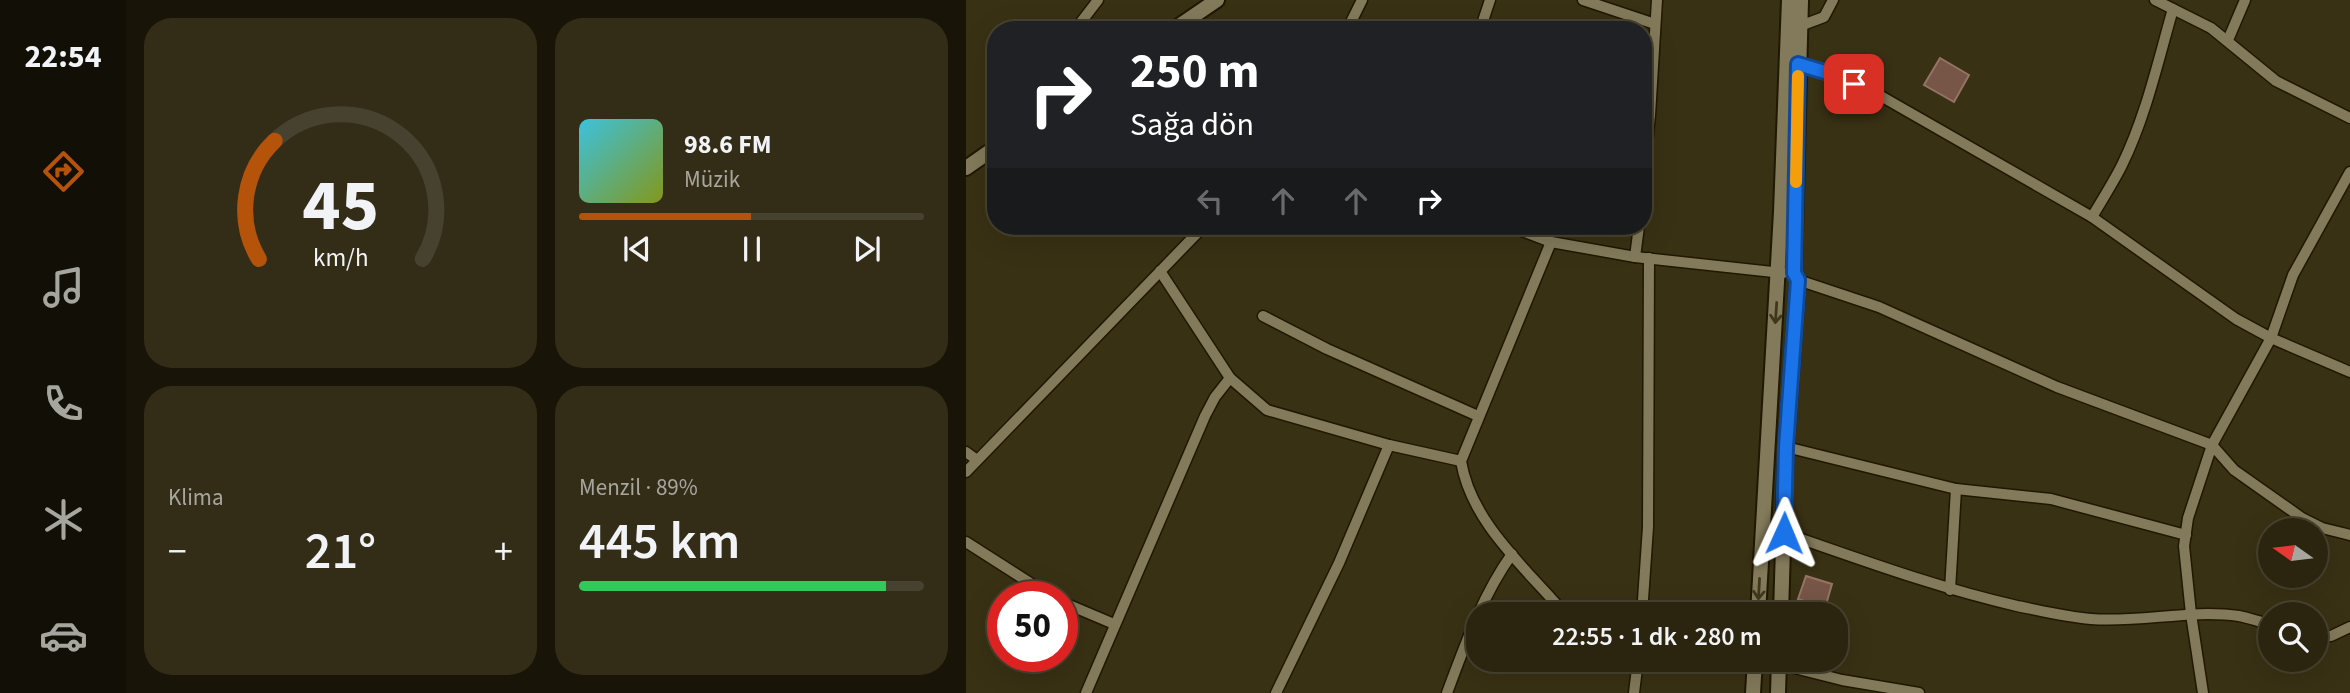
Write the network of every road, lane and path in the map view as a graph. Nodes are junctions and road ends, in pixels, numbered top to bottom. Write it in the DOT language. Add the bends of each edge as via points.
graph roads {
  1 [pos="1098,0"];
  2 [pos="1217,0"];
  3 [pos="1362,0"];
  4 [pos="1490,0"];
  5 [pos="1583,0"];
  6 [pos="1657,0"];
  7 [pos="1789,0"];
  8 [pos="1801,0"];
  9 [pos="1833,0"];
  10 [pos="2155,0"];
  11 [pos="2245,0"];
  12 [pos="2173,9"];
  13 [pos="1082,21"];
  14 [pos="1186,21"];
  15 [pos="1352,21"];
  16 [pos="1483,21"];
  17 [pos="1646,21"];
  18 [pos="1652,23"];
  19 [pos="1655,24"];
  20 [pos="1800,26"];
  21 [pos="2228,40"];
  22 [pos="1798,64"];
  23 [pos="1652,79"];
  24 [pos="2350,118"];
  25 [pos="987,152"];
  26 [pos="969,162"];
  27 [pos="2350,172"];
  28 [pos="2092,217"];
  29 [pos="1195,235"];
  30 [pos="1532,235"];
  31 [pos="1638,235"];
  32 [pos="1550,242"];
  33 [pos="1635,257"];
  34 [pos="1649,258"];
  35 [pos="1160,271"];
  36 [pos="1778,273"];
  37 [pos="1796,276"];
  38 [pos="1263,316"];
  39 [pos="2271,338"];
  40 [pos="2350,372"];
  41 [pos="1230,378"];
  42 [pos="1478,416"];
  43 [pos="1389,445"];
  44 [pos="2211,445"];
  45 [pos="1786,447"];
  46 [pos="966,452"];
  47 [pos="977,460"];
  48 [pos="1461,461"];
  49 [pos="966,472"];
  50 [pos="1956,489"];
  51 [pos="1784,533"];
  52 [pos="2186,535"];
  53 [pos="2350,535"];
  54 [pos="966,542"];
  55 [pos="1512,554"];
  56 [pos="1027,581"];
  57 [pos="1950,590"];
  58 [pos="1554,602"];
  59 [pos="1643,602"];
  60 [pos="1759,602"];
  61 [pos="1781,602"];
  62 [pos="1078,608"];
  63 [pos="2191,614"];
  64 [pos="2258,621"];
  65 [pos="1114,624"];
  66 [pos="2350,627"];
  67 [pos="2328,636"];
  68 [pos="1637,672"];
  69 [pos="1754,672"];
  70 [pos="1778,672"];
  71 [pos="1814,672"];
  72 [pos="1086,693"];
  73 [pos="1276,693"];
  74 [pos="1447,693"];
  75 [pos="1634,693"];
  76 [pos="1753,693"];
  77 [pos="1777,693"];
  78 [pos="1919,693"];
  79 [pos="2203,693"];
  1 -- 13 [label="street"];
  2 -- 14 [label="main road"];
  3 -- 15 [label="street"];
  4 -- 16 [label="street"];
  5 -- 17 [label="street"];
  6 -- 19 [label="street"];
  7 -- 36 [label="main road"];
  8 -- 20 [label="main road"];
  9 -- 20 [label="street" via="1824,17"];
  10 -- 12 [label="street"];
  11 -- 21 [label="street"];
  12 -- 21 [label="street"];
  12 -- 28 [label="street" via="2135,134"];
  18 -- 19 [label="street"];
  19 -- 23 [label="street"];
  20 -- 22 [label="main road"];
  21 -- 24 [label="street" via="2276,81"];
  22 -- 28 [label="street" via="1879,95"];
  22 -- 37 [label="main road"];
  25 -- 26 [label="main road"];
  27 -- 39 [label="street" via="2293,275"];
  28 -- 39 [label="street" via="2236,319"];
  29 -- 35 [label="street"];
  30 -- 32 [label="street"];
  31 -- 33 [label="street"];
  32 -- 33 [label="street"];
  32 -- 42 [label="street"];
  33 -- 34 [label="street"];
  34 -- 36 [label="street"];
  34 -- 59 [label="street" via="1648,527"];
  35 -- 41 [label="street"];
  35 -- 47 [label="street"];
  36 -- 37 [label="street"];
  36 -- 60 [label="main road, one-way"];
  37 -- 44 [label="street" via="1879,307 2057,387"];
  37 -- 45 [label="main road"];
  38 -- 42 [label="street"];
  39 -- 40 [label="street"];
  39 -- 44 [label="street"];
  41 -- 43 [label="street" via="1267,410"];
  41 -- 65 [label="street" via="1205,416"];
  42 -- 48 [label="street"];
  43 -- 48 [label="street"];
  43 -- 73 [label="street"];
  44 -- 52 [label="street"];
  44 -- 53 [label="street" via="2234,470 2302,518"];
  45 -- 50 [label="street"];
  45 -- 51 [label="main road"];
  46 -- 47 [label="street"];
  47 -- 49 [label="street"];
  48 -- 55 [label="street" via="1472,499"];
  50 -- 52 [label="street" via="2052,499"];
  50 -- 57 [label="street"];
  51 -- 57 [label="street"];
  51 -- 61 [label="main road"];
  52 -- 63 [label="street"];
  54 -- 56 [label="street"];
  55 -- 58 [label="street"];
  55 -- 74 [label="street" via="1496,577"];
  57 -- 63 [label="street" via="2090,619"];
  62 -- 65 [label="street"];
  63 -- 64 [label="street"];
  63 -- 79 [label="street"];
  65 -- 72 [label="street"];
  66 -- 67 [label="street"];
  68 -- 75 [label="street"];
  69 -- 76 [label="main road"];
  70 -- 77 [label="main road"];
  71 -- 78 [label="street"];
}
